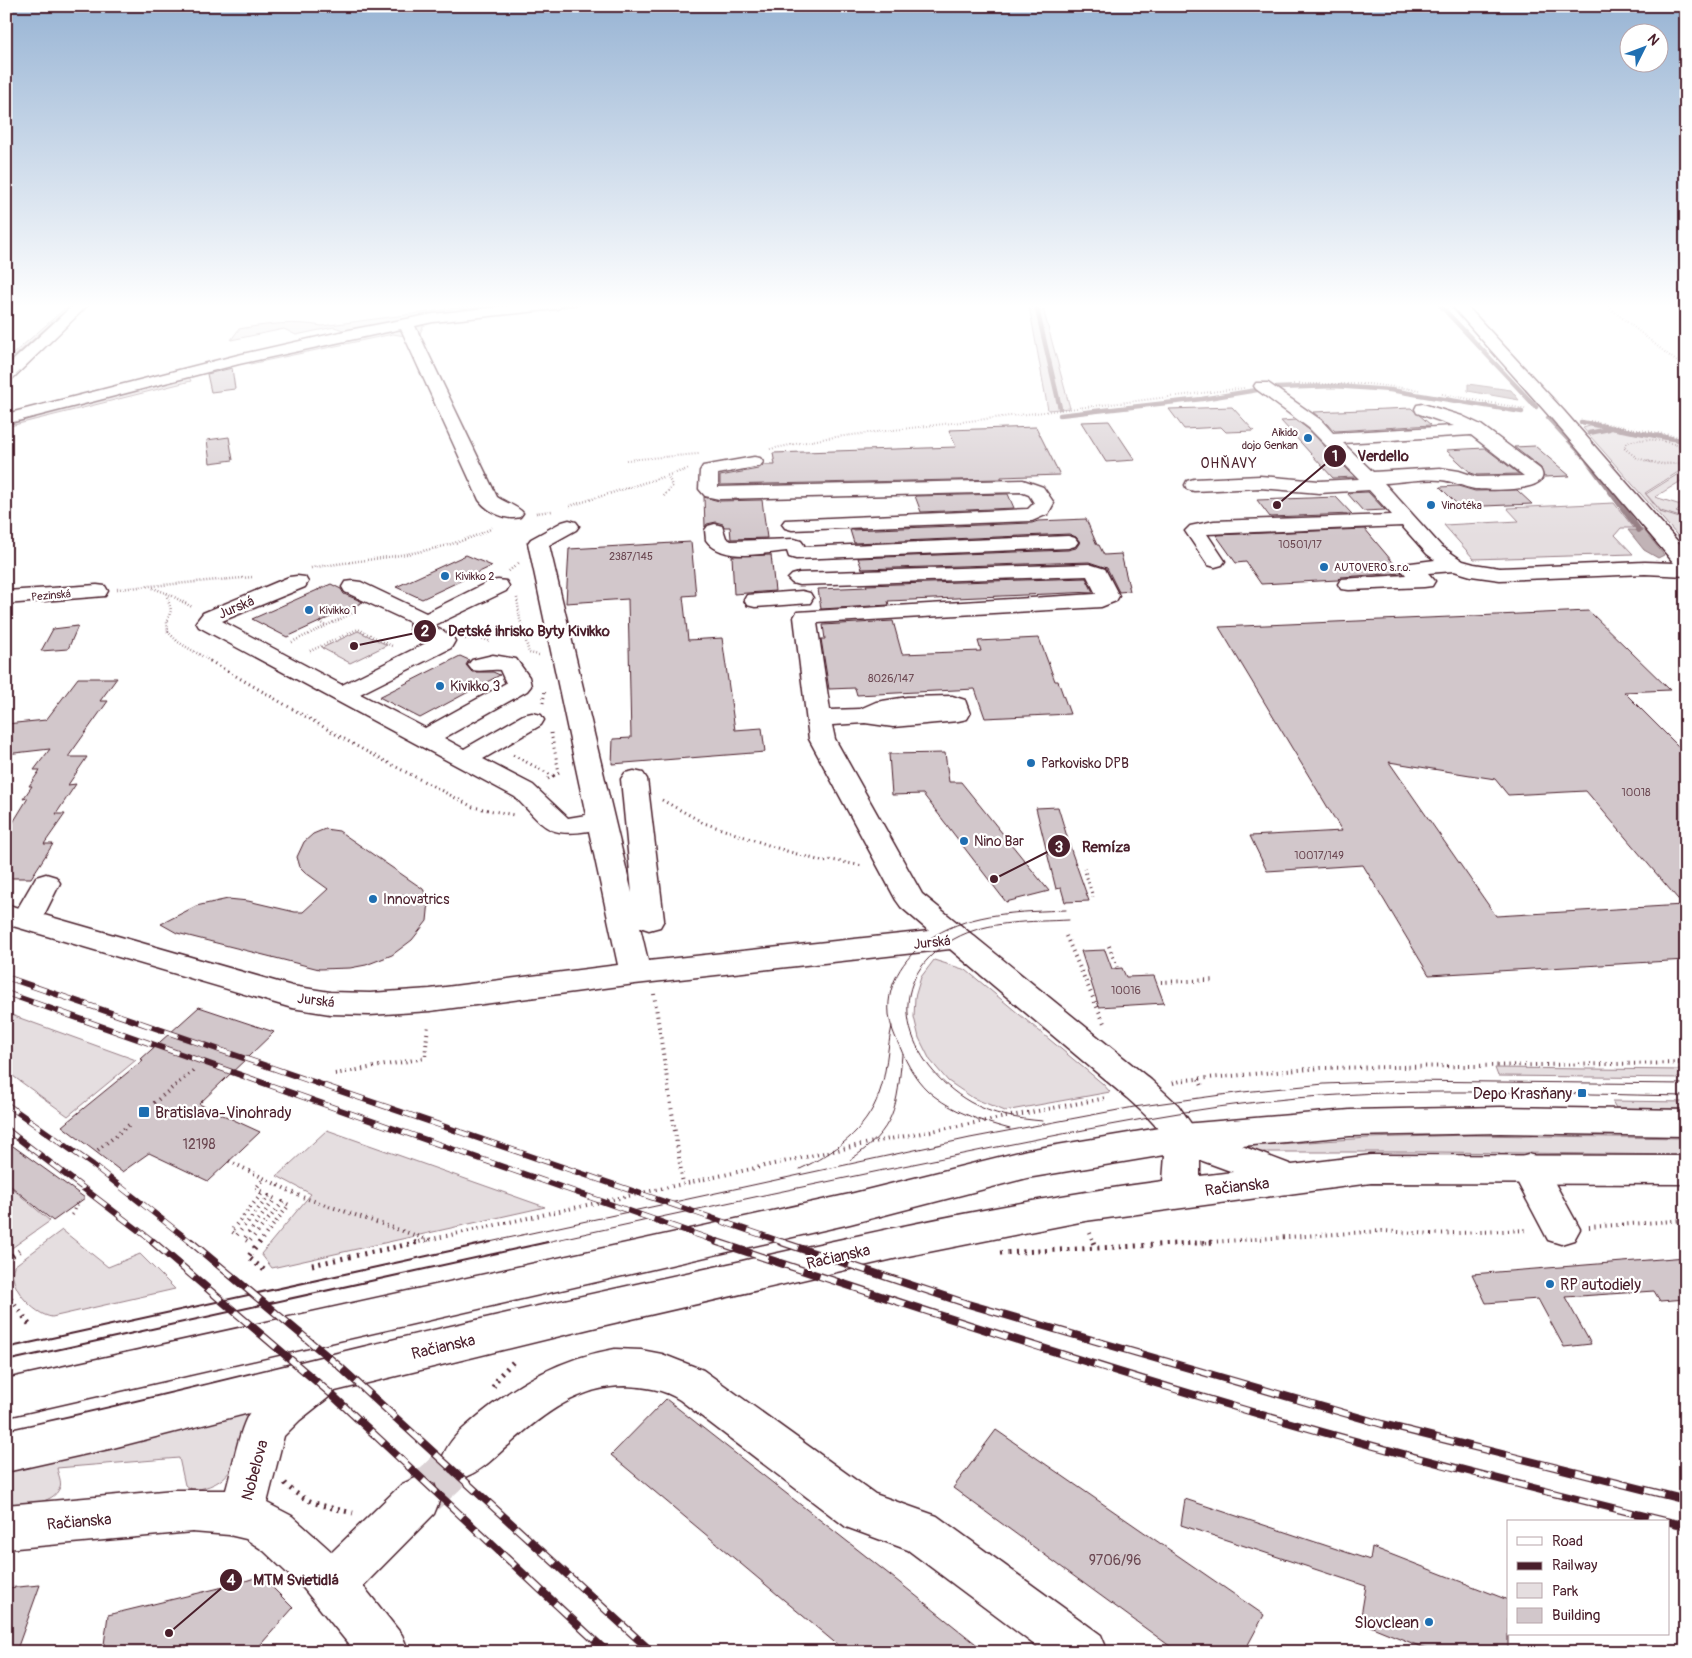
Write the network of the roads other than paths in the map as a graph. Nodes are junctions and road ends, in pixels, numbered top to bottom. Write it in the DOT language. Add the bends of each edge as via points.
graph roads {
  1 [pos="151,382"];
  2 [pos="434,382"];
  3 [pos="1528,382"];
  4 [pos="1262,386"];
  5 [pos="1424,400"];
  6 [pos="6,419"];
  7 [pos="1475,429"];
  8 [pos="1413,433"];
  9 [pos="1330,438"];
  10 [pos="761,456"];
  11 [pos="1459,477"];
  12 [pos="1372,481"];
  13 [pos="1194,485"];
  14 [pos="789,492"];
  15 [pos="514,513"];
  16 [pos="564,514"];
  17 [pos="1408,520"];
  18 [pos="792,524"];
  19 [pos="714,530"];
  20 [pos="1068,542"];
  21 [pos="795,549"];
  22 [pos="1214,561"];
  23 [pos="1686,564"];
  24 [pos="1456,565"];
  25 [pos="1686,570"];
  26 [pos="297,582"];
  27 [pos="1349,584"];
  28 [pos="498,586"];
  29 [pos="353,587"];
  30 [pos="97,591"];
  31 [pos="6,598"];
  32 [pos="802,598"];
  33 [pos="755,600"];
  34 [pos="426,621"];
  35 [pos="480,665"];
  36 [pos="342,694"];
  37 [pos="865,716"];
  38 [pos="818,718"];
  39 [pos="532,720"];
  40 [pos="425,738"];
  41 [pos="464,760"];
  42 [pos="635,785"];
  43 [pos="601,821"];
  44 [pos="46,883"];
  45 [pos="16,917"];
  46 [pos="650,920"];
  47 [pos="956,938"];
  48 [pos="643,973"];
  49 [pos="1686,1123"];
  50 [pos="1183,1138"];
  51 [pos="1528,1168"];
  52 [pos="1686,1170"];
  53 [pos="1291,1179"];
  54 [pos="1180,1194"];
  55 [pos="1561,1229"];
  56 [pos="327,1374"];
  57 [pos="6,1398"];
  58 [pos="6,1452"];
  59 [pos="465,1456"];
  60 [pos="418,1499"];
  61 [pos="242,1515"];
  62 [pos="6,1527"];
  63 [pos="332,1584"];
  64 [pos="385,1652"];
  65 [pos="1084,1652"];
  1 -- 6 [label="street"];
  2 -- 15 [label="street" via="489,500"];
  3 -- 23 [label="street"];
  4 -- 9 [label="street" via="1301,412"];
  5 -- 7 [label="street"];
  7 -- 8 [label="street"];
  7 -- 11 [label="street" via="1535,476 1534,479 1521,483 1475,483"];
  8 -- 9 [label="street"];
  8 -- 11 [label="street"];
  9 -- 12 [label="street"];
  10 -- 14 [label="street" via="710,470 708,489 719,493"];
  11 -- 12 [label="street" via="1440,474"];
  12 -- 13 [label="street" via="1319,487 1260,482"];
  12 -- 17 [label="street"];
  14 -- 18 [label="street"];
  14 -- 18 [label="street" via="1023,486 1036,491 1044,503 1041,510 1032,515"];
  16 -- 43 [label="street" via="538,543"];
  17 -- 22 [label="street" via="1214,527 1195,531"];
  17 -- 24 [label="street" via="1437,552"];
  18 -- 21 [label="street"];
  19 -- 21 [label="street" via="716,540 726,548"];
  20 -- 21 [label="street"];
  21 -- 32 [label="street"];
  24 -- 25 [label="street" via="1500,574 1645,568"];
  24 -- 27 [label="street" via="1410,568 1424,581"];
  26 -- 36 [label="street, Jurská" via="207,622"];
  28 -- 34 [label="street"];
  29 -- 34 [label="street"];
  30 -- 31 [label="street, Pezinská"];
  32 -- 32 [label="street" via="1101,600 1108,596 1098,573 1089,570"];
  32 -- 33 [label="street"];
  32 -- 38 [label="street"];
  34 -- 36 [label="street" via="420,624 420,629 443,643"];
  35 -- 40 [label="street" via="492,662 508,664 519,686"];
  36 -- 40 [label="street, Jurská"];
  37 -- 38 [label="street"];
  38 -- 47 [label="street" via="827,750 911,900"];
  39 -- 41 [label="street"];
  40 -- 41 [label="street, Jurská"];
  41 -- 43 [label="street, Jurská" via="524,791 555,822 564,826"];
  42 -- 46 [label="street"];
  43 -- 48 [label="street"];
  44 -- 45 [label="street"];
  45 -- 48 [label="street, Jurská" via="292,997 330,1003 430,1000"];
  47 -- 48 [label="street, Jurská"];
  47 -- 50 [label="street, Jurská" via="1139,1089 1166,1114"];
  49 -- 50 [label="street" via="1426,1120"];
  50 -- 53 [label="street"];
  50 -- 54 [label="street"];
  50 -- 57 [label="street" via="1027,1164 850,1209"];
  51 -- 52 [label="street, Račianska"];
  51 -- 53 [label="street, Račianska" via="1371,1169"];
  51 -- 55 [label="street"];
  53 -- 54 [label="street, Račianska"];
  54 -- 56 [label="street, Račianska" via="1048,1212 898,1242"];
  56 -- 58 [label="street, Račianska"];
  56 -- 61 [label="street, Nobelova" via="265,1426"];
  59 -- 65 [label="street" via="524,1404 556,1385 586,1373 611,1368 660,1370 695,1387 862,1512 921,1532"];
  60 -- 63 [label="street"];
  61 -- 62 [label="street, Račianska" via="215,1510"];
  61 -- 63 [label="street, Nobelova" via="264,1523 282,1536"];
  63 -- 64 [label="street, Nobelova"];
}
